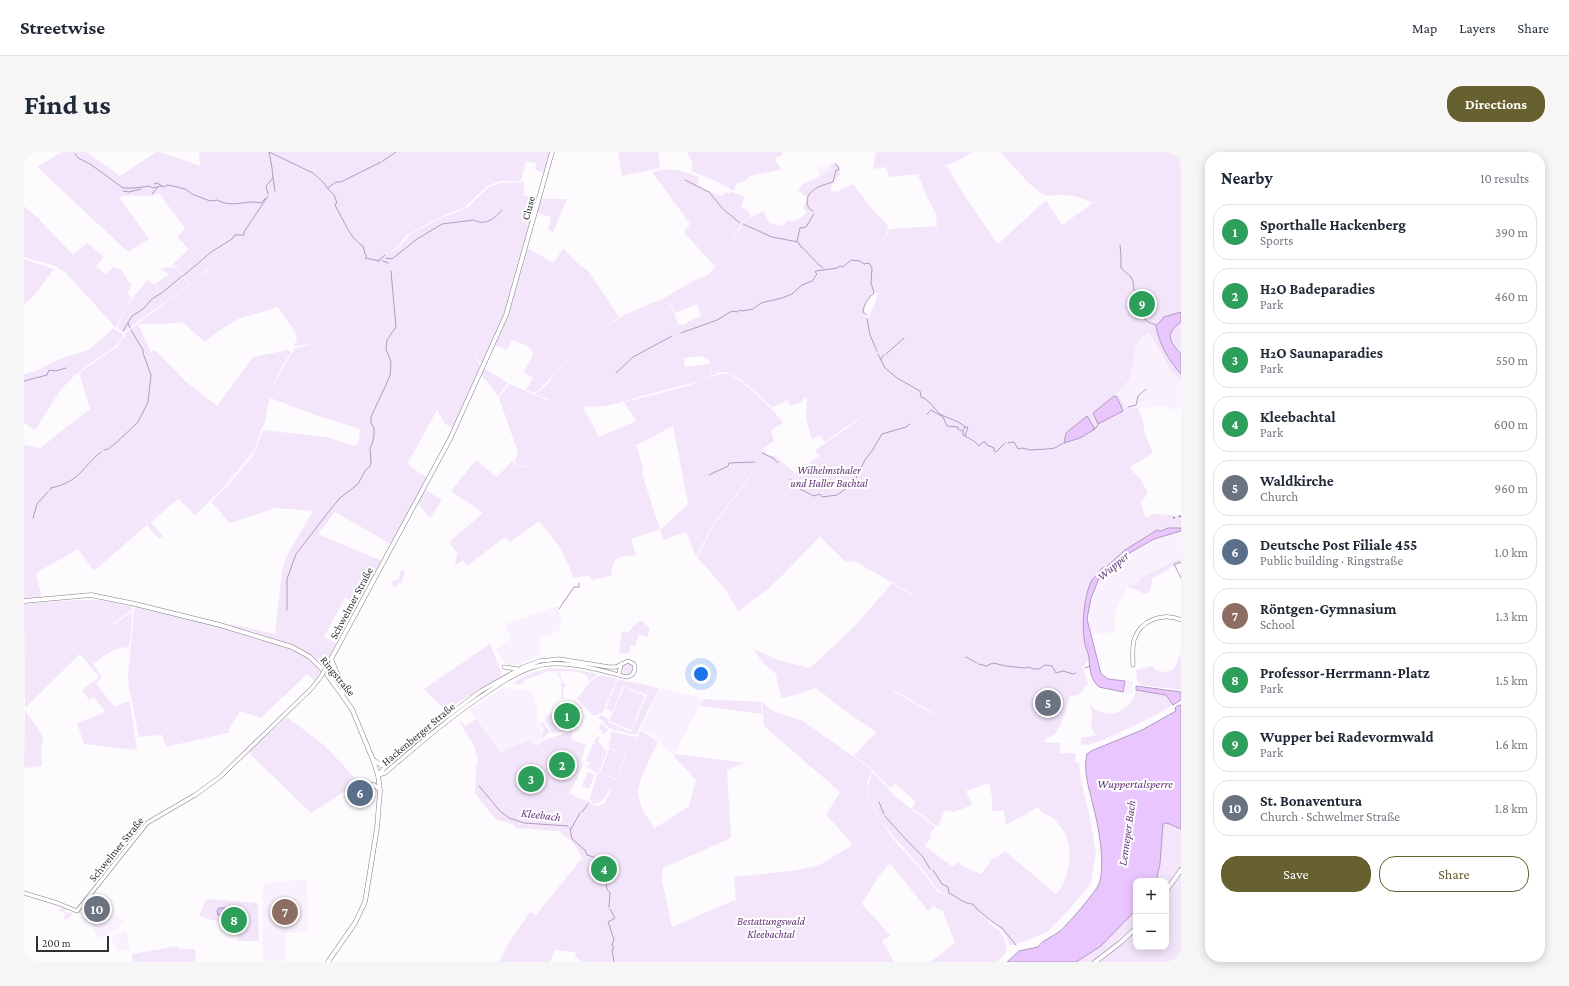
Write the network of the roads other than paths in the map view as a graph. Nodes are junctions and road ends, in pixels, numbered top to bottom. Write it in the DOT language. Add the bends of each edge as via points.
graph roads {
  1 [pos="552,152"];
  2 [pos="526,247"];
  3 [pos="24,601"];
  4 [pos="1181,620"];
  5 [pos="331,659"];
  6 [pos="621,664"];
  7 [pos="1133,666"];
  8 [pos="504,667"];
  9 [pos="518,669"];
  10 [pos="619,674"];
  11 [pos="507,677"];
  12 [pos="343,694"];
  13 [pos="446,719"];
  14 [pos="373,760"];
  15 [pos="388,764"];
  16 [pos="378,775"];
  17 [pos="367,784"];
  18 [pos="380,791"];
  19 [pos="1181,870"];
  20 [pos="1169,887"];
  21 [pos="24,893"];
  22 [pos="1133,931"];
  23 [pos="328,962"];
  24 [pos="1095,962"];
  1 -- 2 [label="main road, Cluse"];
  2 -- 5 [label="main road, Schwelmer Straße" via="506,315 456,427"];
  3 -- 12 [label="main road, Ringstraße" via="100,596 228,627 300,651 319,665"];
  4 -- 7 [label="street" via="1161,617 1142,626 1133,643"];
  5 -- 12 [label="main road"];
  5 -- 21 [label="street, Schwelmer Straße, bridge" via="312,688 220,777 147,822 77,911"];
  6 -- 9 [label="street, Hackenberger Straße" via="609,667 550,660 535,662"];
  6 -- 10 [label="street"];
  6 -- 10 [label="street, Hackenberger Straße" via="631,662 635,666 635,671 629,676"];
  8 -- 9 [label="street"];
  9 -- 11 [label="street, Hackenberger Straße"];
  10 -- 11 [label="street, Hackenberger Straße" via="574,665 554,664 536,666"];
  11 -- 13 [label="street, Hackenberger Straße"];
  12 -- 14 [label="main road, Ringstraße"];
  13 -- 15 [label="street, Hackenberger Straße"];
  13 -- 16 [label="street, Hackenberger Straße" via="385,773"];
  14 -- 15 [label="main road" via="381,765"];
  14 -- 16 [label="main road, Ringstraße"];
  15 -- 16 [label="street, Hackenberger Straße"];
  16 -- 18 [label="main road, Ringstraße"];
  17 -- 18 [label="main road" via="374,785"];
  18 -- 23 [label="main road, Ringstraße" via="365,902 355,923"];
  19 -- 20 [label="main road"];
  22 -- 24 [label="main road"];
}
